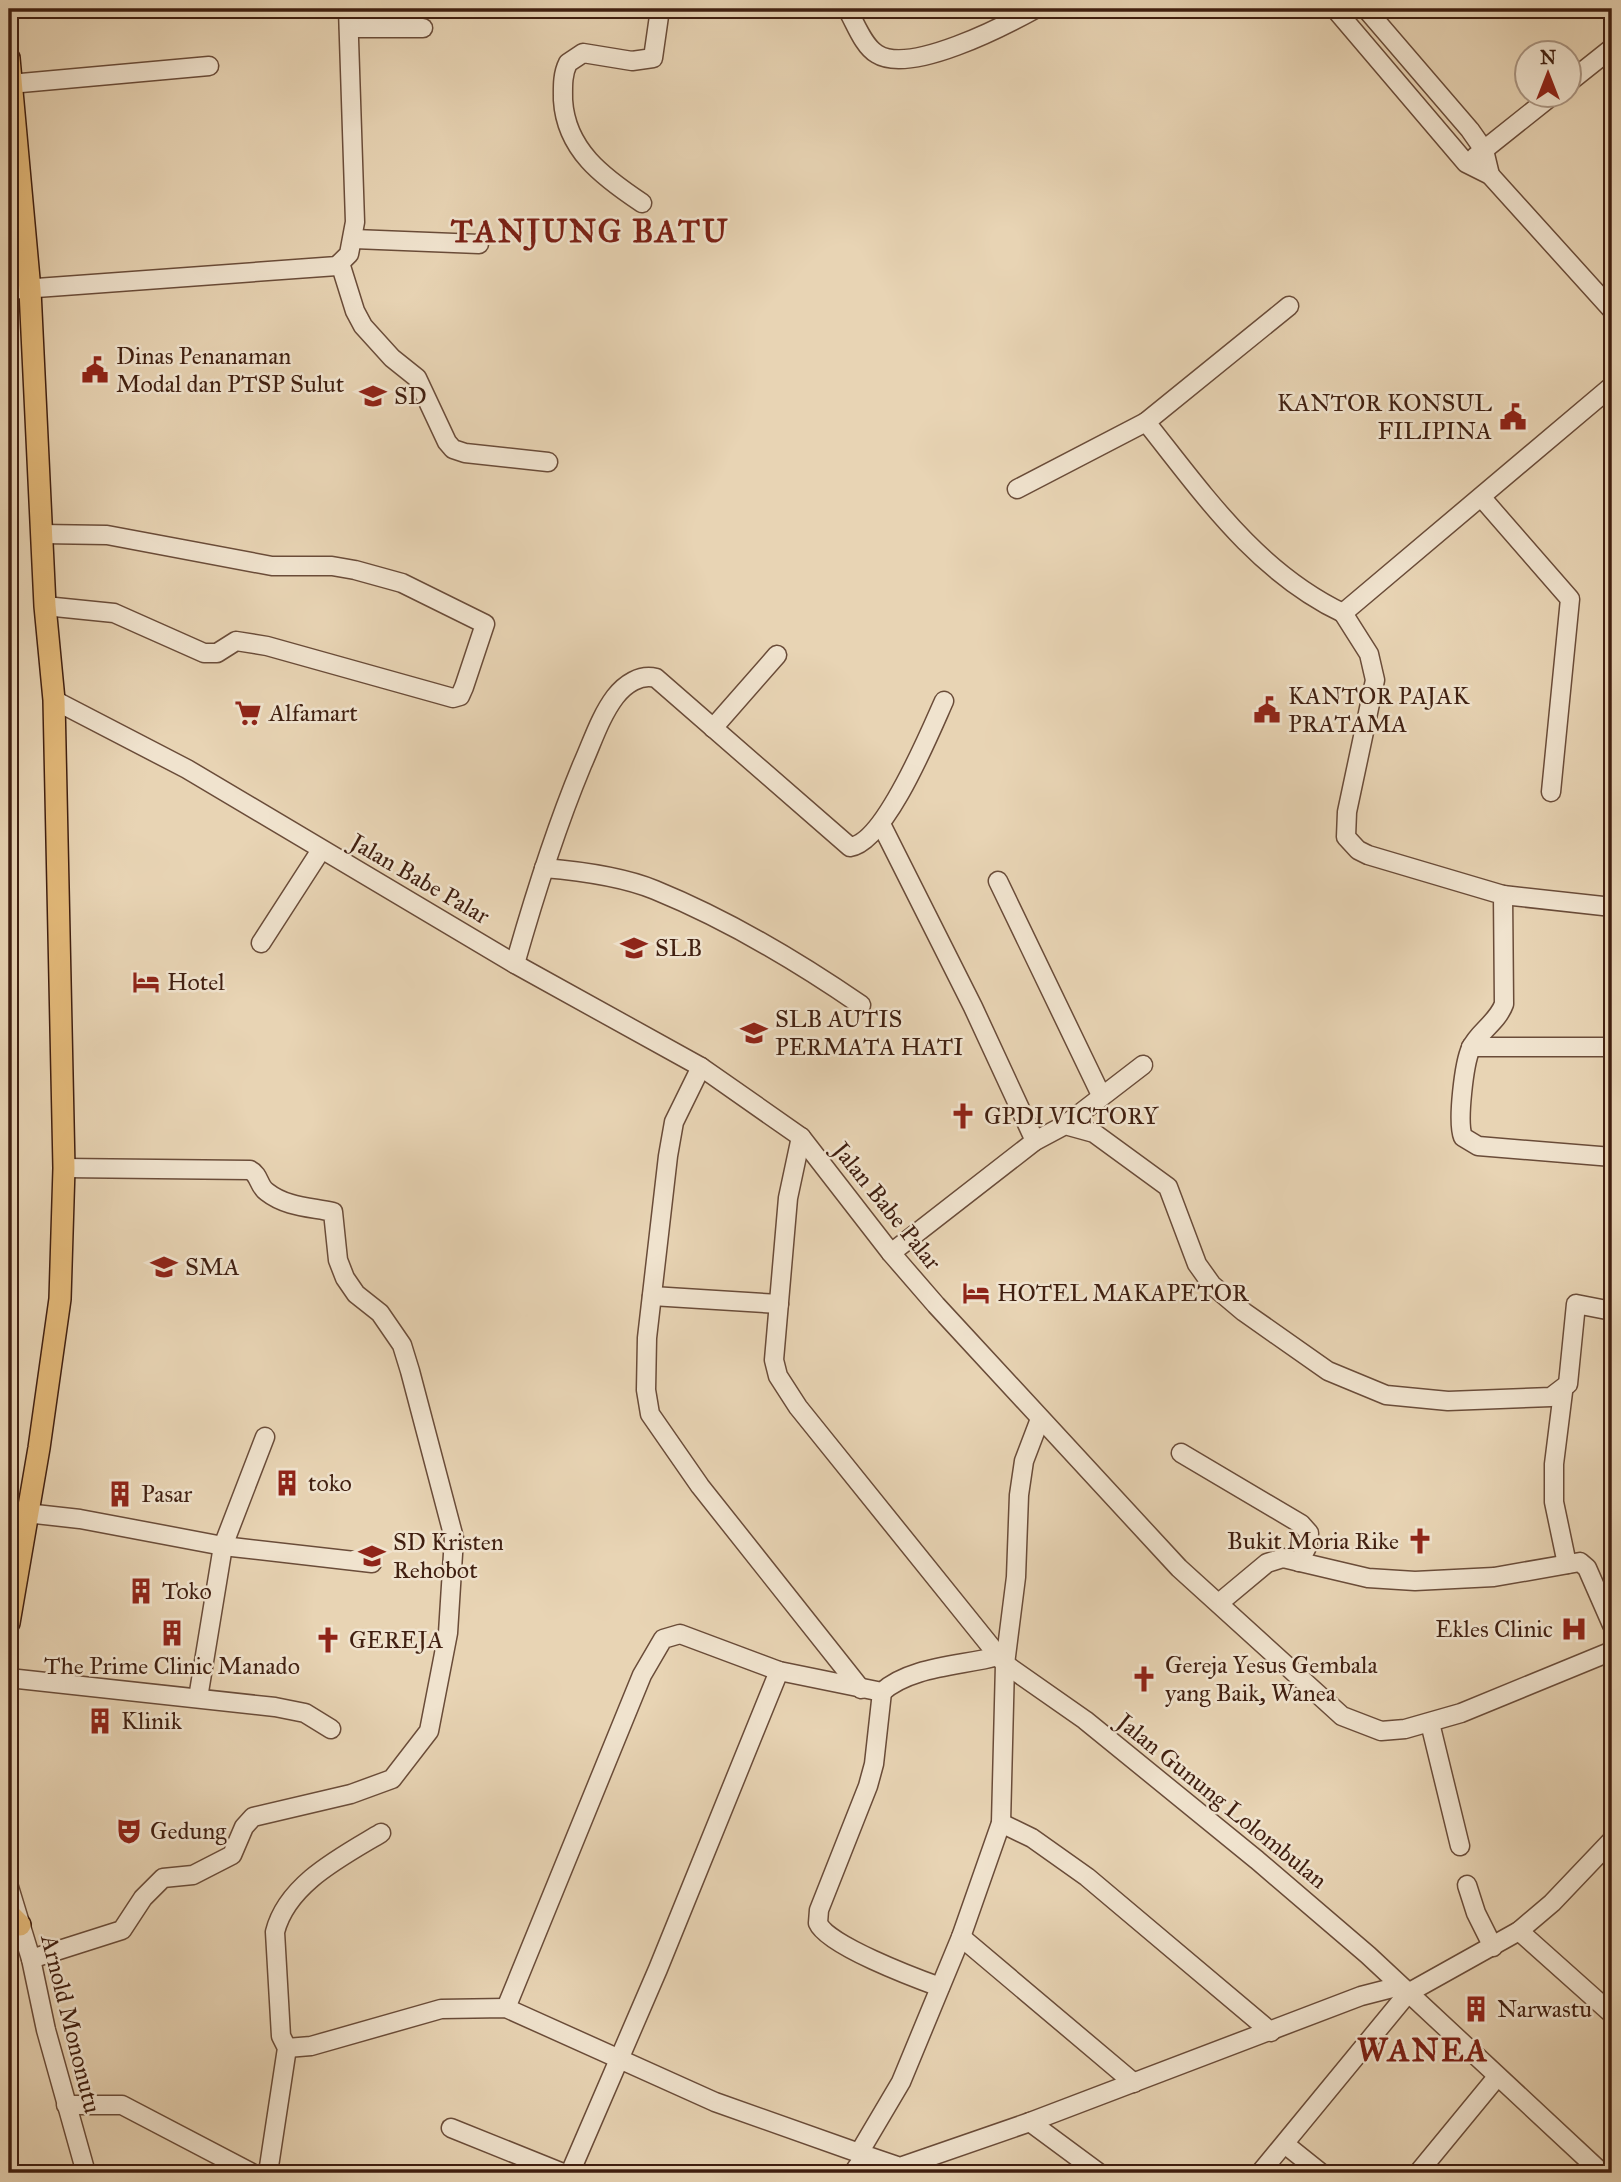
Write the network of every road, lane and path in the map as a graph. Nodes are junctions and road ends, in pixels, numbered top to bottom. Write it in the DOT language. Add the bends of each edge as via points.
graph roads {
  1 [pos="348,9"];
  2 [pos="660,9"];
  3 [pos="847,9"];
  4 [pos="1035,9"];
  5 [pos="1335,9"];
  6 [pos="1367,9"];
  7 [pos="349,28"];
  8 [pos="423,29"];
  9 [pos="1612,48"];
  10 [pos="9,58"];
  11 [pos="209,66"];
  12 [pos="1582,72"];
  13 [pos="10,84"];
  14 [pos="1536,108"];
  15 [pos="1484,150"];
  16 [pos="1466,163"];
  17 [pos="1489,175"];
  18 [pos="642,203"];
  19 [pos="354,239"];
  20 [pos="480,244"];
  21 [pos="340,263"];
  22 [pos="19,290"];
  23 [pos="1289,306"];
  24 [pos="1612,310"];
  25 [pos="1612,386"];
  26 [pos="1146,422"];
  27 [pos="548,462"];
  28 [pos="1017,489"];
  29 [pos="1482,498"];
  30 [pos="42,534"];
  31 [pos="45,606"];
  32 [pos="1343,613"];
  33 [pos="777,655"];
  34 [pos="54,700"];
  35 [pos="944,701"];
  36 [pos="713,728"];
  37 [pos="1550,792"];
  38 [pos="881,824"];
  39 [pos="321,850"];
  40 [pos="544,868"];
  41 [pos="998,881"];
  42 [pos="1503,895"];
  43 [pos="1612,907"];
  44 [pos="261,943"];
  45 [pos="515,964"];
  46 [pos="861,1005"];
  47 [pos="1471,1047"];
  48 [pos="1612,1047"];
  49 [pos="1143,1065"];
  50 [pos="701,1067"];
  51 [pos="1101,1095"];
  52 [pos="1065,1125"];
  53 [pos="802,1137"];
  54 [pos="1035,1140"];
  55 [pos="1612,1157"];
  56 [pos="64,1168"];
  57 [pos="891,1253"];
  58 [pos="652,1296"];
  59 [pos="779,1304"];
  60 [pos="1612,1311"];
  61 [pos="1563,1392"];
  62 [pos="1040,1419"];
  63 [pos="265,1437"];
  64 [pos="1181,1453"];
  65 [pos="26,1513"];
  66 [pos="223,1546"];
  67 [pos="1299,1562"];
  68 [pos="372,1563"];
  69 [pos="1567,1564"];
  70 [pos="1219,1603"];
  71 [pos="9,1623"];
  72 [pos="1612,1625"];
  73 [pos="1612,1651"];
  74 [pos="1001,1660"];
  75 [pos="779,1671"];
  76 [pos="9,1678"];
  77 [pos="861,1689"];
  78 [pos="882,1692"];
  79 [pos="198,1698"];
  80 [pos="1430,1723"];
  81 [pos="331,1729"];
  82 [pos="1001,1823"];
  83 [pos="381,1833"];
  84 [pos="1612,1840"];
  85 [pos="1460,1846"];
  86 [pos="1467,1885"];
  87 [pos="9,1887"];
  88 [pos="14,1919"];
  89 [pos="1519,1931"];
  90 [pos="961,1937"];
  91 [pos="1493,1947"];
  92 [pos="31,1959"];
  93 [pos="940,1987"];
  94 [pos="1404,1989"];
  95 [pos="506,2008"];
  96 [pos="1612,2014"];
  97 [pos="1271,2032"];
  98 [pos="287,2049"];
  99 [pos="620,2059"];
  100 [pos="1497,2077"];
  101 [pos="1134,2083"];
  102 [pos="66,2105"];
  103 [pos="1030,2122"];
  104 [pos="451,2128"];
  105 [pos="1286,2145"];
  106 [pos="862,2155"];
  107 [pos="904,2170"];
  108 [pos="86,2173"];
  109 [pos="252,2173"];
  110 [pos="268,2173"];
  111 [pos="563,2173"];
  112 [pos="570,2173"];
  113 [pos="853,2173"];
  114 [pos="1099,2173"];
  115 [pos="1260,2173"];
  116 [pos="1321,2173"];
  117 [pos="1418,2173"];
  118 [pos="1602,2173"];
  1 -- 7 [label="street"];
  2 -- 18 [label="street" via="653,58 632,61 583,53 568,63 564,77 565,120 578,148 603,176"];
  3 -- 4 [label="street" via="872,51 890,59 950,49"];
  5 -- 16 [label="street"];
  6 -- 15 [label="street"];
  7 -- 8 [label="street"];
  7 -- 19 [label="street"];
  9 -- 12 [label="street"];
  10 -- 13 [label="main road"];
  11 -- 13 [label="street"];
  13 -- 22 [label="main road"];
  14 -- 15 [label="street"];
  15 -- 16 [label="street"];
  15 -- 17 [label="street"];
  16 -- 17 [label="street"];
  17 -- 24 [label="street"];
  19 -- 20 [label="street"];
  19 -- 21 [label="street"];
  21 -- 22 [label="street" via="333,269"];
  21 -- 27 [label="street" via="363,327 417,378 453,449"];
  22 -- 30 [label="main road"];
  23 -- 26 [label="street"];
  25 -- 29 [label="street"];
  26 -- 28 [label="street"];
  26 -- 32 [label="street" via="1226,524 1256,554 1309,597"];
  29 -- 32 [label="street"];
  29 -- 37 [label="street" via="1570,599"];
  30 -- 31 [label="main road"];
  30 -- 31 [label="street" via="107,535 272,566 355,570 402,583 485,624 464,687 460,696 453,698 267,646 236,641 217,653 204,653 114,613"];
  31 -- 34 [label="main road"];
  32 -- 42 [label="street" via="1369,654 1375,680 1347,812 1346,837 1368,855"];
  33 -- 36 [label="street"];
  34 -- 39 [label="street, Jalan Babe Palar" via="187,769"];
  34 -- 56 [label="main road"];
  35 -- 38 [label="street"];
  36 -- 38 [label="street" via="847,846 859,845"];
  36 -- 40 [label="street" via="656,678 643,677 627,685 596,732"];
  38 -- 54 [label="street"];
  39 -- 44 [label="street"];
  39 -- 45 [label="street, Jalan Babe Palar"];
  40 -- 45 [label="street"];
  40 -- 46 [label="street" via="578,871 653,890 747,936"];
  41 -- 51 [label="street"];
  42 -- 43 [label="street"];
  42 -- 47 [label="street" via="1504,1004"];
  45 -- 50 [label="street, Jalan Babe Palar"];
  47 -- 48 [label="street"];
  47 -- 55 [label="street" via="1462,1105 1461,1131 1466,1140 1478,1146"];
  49 -- 51 [label="street"];
  50 -- 53 [label="street, Jalan Babe Palar"];
  50 -- 58 [label="street" via="674,1122"];
  51 -- 52 [label="street"];
  52 -- 54 [label="street"];
  52 -- 61 [label="street" via="1094,1133 1168,1188 1197,1264 1212,1285 1328,1371 1386,1395 1448,1401 1551,1397"];
  53 -- 57 [label="street, Jalan Babe Palar"];
  53 -- 59 [label="street, Jalan Gunung Lolombulan" via="788,1198"];
  54 -- 57 [label="street"];
  56 -- 65 [label="main road" via="60,1300"];
  56 -- 92 [label="street" via="250,1170 263,1189 280,1200 333,1212 338,1260 348,1285 380,1313 402,1345 454,1538 448,1633 429,1731 392,1779 352,1794 253,1817 232,1855 193,1875 163,1878 122,1930"];
  57 -- 62 [label="street, Jalan Babe Palar"];
  58 -- 59 [label="street"];
  58 -- 77 [label="street" via="646,1363 650,1414 700,1486"];
  59 -- 74 [label="street, Jalan Gunung Lolombulan" via="774,1360 778,1376"];
  60 -- 61 [label="street" via="1576,1304 1569,1384"];
  61 -- 69 [label="street" via="1554,1502"];
  62 -- 70 [label="street, Jalan Babe Palar" via="1179,1568"];
  62 -- 74 [label="street" via="1022,1472 1016,1577"];
  63 -- 66 [label="street"];
  64 -- 67 [label="street" via="1301,1524 1309,1533"];
  65 -- 66 [label="street"];
  65 -- 71 [label="main road"];
  66 -- 68 [label="street"];
  66 -- 79 [label="street"];
  67 -- 69 [label="street" via="1368,1578 1415,1581 1494,1577"];
  67 -- 70 [label="street" via="1283,1558 1267,1563"];
  69 -- 72 [label="street" via="1585,1565"];
  70 -- 80 [label="street, Jalan Babe Palar" via="1342,1716 1381,1731"];
  73 -- 80 [label="street, Jalan Babe Palar"];
  74 -- 78 [label="street" via="920,1674"];
  74 -- 82 [label="street"];
  74 -- 94 [label="street, Jalan Gunung Lolombulan" via="1085,1720 1220,1828"];
  75 -- 77 [label="street"];
  75 -- 95 [label="street" via="680,1634 663,1639 655,1648"];
  75 -- 99 [label="street"];
  76 -- 79 [label="street"];
  77 -- 78 [label="street"];
  78 -- 93 [label="street" via="868,1786 819,1910 818,1923 826,1937"];
  79 -- 81 [label="street" via="305,1713"];
  80 -- 85 [label="street"];
  82 -- 90 [label="street"];
  82 -- 97 [label="street" via="1032,1838 1087,1877"];
  83 -- 98 [label="street" via="317,1875 282,1911 275,1932 281,2040"];
  84 -- 89 [label="street"];
  86 -- 91 [label="street"];
  87 -- 88 [label="street, Arnold Mononutu"];
  88 -- 92 [label="street, Arnold Mononutu"];
  89 -- 91 [label="street"];
  89 -- 96 [label="street"];
  90 -- 93 [label="street"];
  90 -- 101 [label="street"];
  91 -- 94 [label="street"];
  92 -- 102 [label="street, Arnold Mononutu"];
  93 -- 106 [label="street" via="901,2082"];
  94 -- 97 [label="street" via="1361,1996"];
  94 -- 100 [label="street, Jalan Gunung Lolombulan"];
  94 -- 105 [label="street"];
  95 -- 98 [label="street" via="441,2009"];
  95 -- 99 [label="street"];
  97 -- 101 [label="street"];
  98 -- 110 [label="street"];
  99 -- 106 [label="street" via="715,2102"];
  99 -- 112 [label="street"];
  100 -- 117 [label="street"];
  100 -- 118 [label="street, Jalan Gunung Lolombulan"];
  101 -- 103 [label="street"];
  102 -- 108 [label="street, Arnold Mononutu"];
  102 -- 109 [label="street" via="122,2105"];
  103 -- 107 [label="street"];
  103 -- 114 [label="street"];
  104 -- 111 [label="street"];
  105 -- 115 [label="street"];
  105 -- 116 [label="street"];
  106 -- 107 [label="street"];
  106 -- 113 [label="street"];
}
